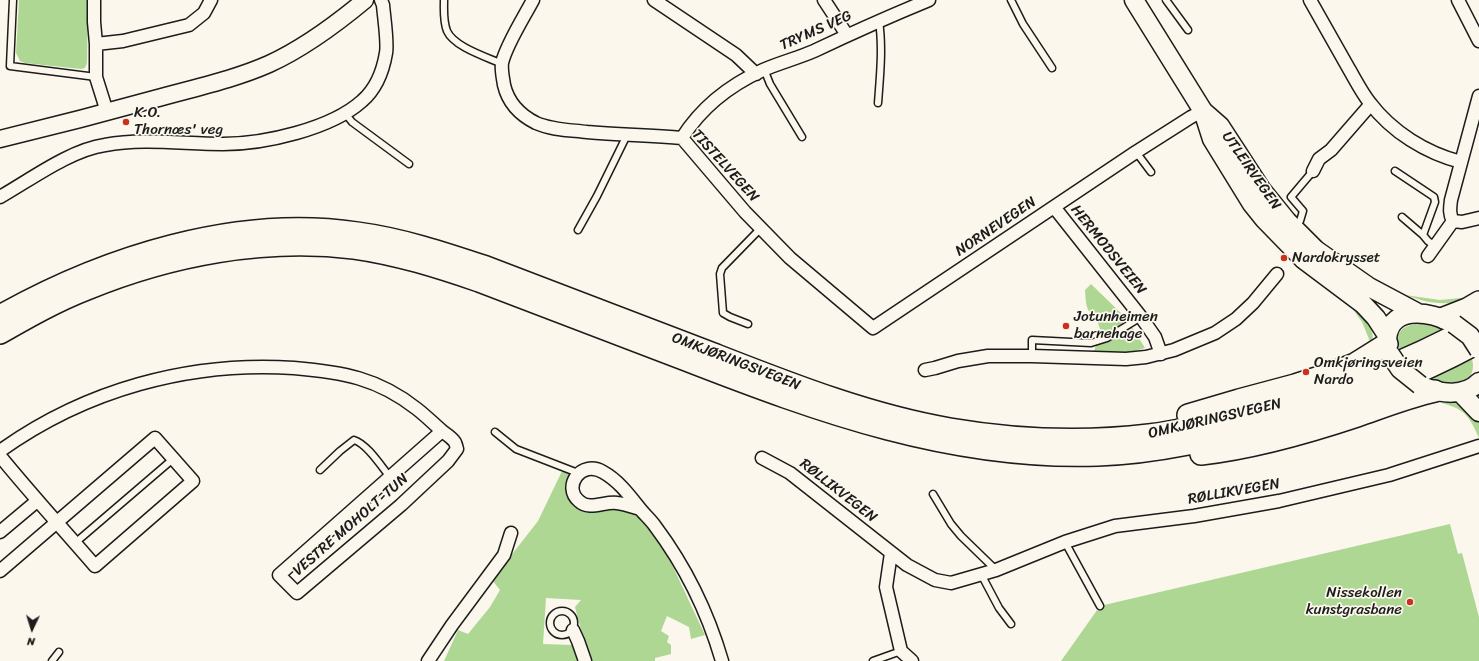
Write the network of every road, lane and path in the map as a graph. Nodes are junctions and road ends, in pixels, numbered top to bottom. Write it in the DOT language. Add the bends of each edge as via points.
graph roads {
  1 [pos="13,0"];
  2 [pos="94,0"];
  3 [pos="211,0"];
  4 [pos="365,0"];
  5 [pos="381,0"];
  6 [pos="444,0"];
  7 [pos="533,0"];
  8 [pos="654,0"];
  9 [pos="824,0"];
  10 [pos="929,0"];
  11 [pos="1011,0"];
  12 [pos="1134,0"];
  13 [pos="1166,0"];
  14 [pos="1310,0"];
  15 [pos="1458,0"];
  16 [pos="879,21"];
  17 [pos="1188,30"];
  18 [pos="847,35"];
  19 [pos="1479,42"];
  20 [pos="96,44"];
  21 [pos="502,64"];
  22 [pos="1052,68"];
  23 [pos="760,72"];
  24 [pos="96,77"];
  25 [pos="1479,96"];
  26 [pos="878,103"];
  27 [pos="1371,104"];
  28 [pos="1203,111"];
  29 [pos="107,112"];
  30 [pos="346,113"];
  31 [pos="626,135"];
  32 [pos="802,137"];
  33 [pos="682,138"];
  34 [pos="0,139"];
  35 [pos="1136,152"];
  36 [pos="1460,162"];
  37 [pos="409,164"];
  38 [pos="1313,171"];
  39 [pos="1151,172"];
  40 [pos="1395,172"];
  41 [pos="0,198"];
  42 [pos="1054,207"];
  43 [pos="1402,217"];
  44 [pos="1479,218"];
  45 [pos="1300,221"];
  46 [pos="1453,221"];
  47 [pos="761,228"];
  48 [pos="578,230"];
  49 [pos="1423,235"];
  50 [pos="1432,251"];
  51 [pos="1277,274"];
  52 [pos="1479,302"];
  53 [pos="1416,312"];
  54 [pos="0,316"];
  55 [pos="1141,317"];
  56 [pos="1449,321"];
  57 [pos="1479,323"];
  58 [pos="748,324"];
  59 [pos="873,328"];
  60 [pos="0,333"];
  61 [pos="1479,342"];
  62 [pos="1388,344"];
  63 [pos="1479,350"];
  64 [pos="1161,354"];
  65 [pos="1032,356"];
  66 [pos="925,370"];
  67 [pos="1479,382"];
  68 [pos="1428,388"];
  69 [pos="1460,392"];
  70 [pos="1479,412"];
  71 [pos="442,431"];
  72 [pos="495,432"];
  73 [pos="1150,443"];
  74 [pos="1479,446"];
  75 [pos="0,451"];
  76 [pos="0,456"];
  77 [pos="762,458"];
  78 [pos="174,459"];
  79 [pos="320,470"];
  80 [pos="578,473"];
  81 [pos="390,477"];
  82 [pos="933,494"];
  83 [pos="37,501"];
  84 [pos="640,509"];
  85 [pos="56,522"];
  86 [pos="0,532"];
  87 [pos="511,533"];
  88 [pos="1065,542"];
  89 [pos="75,543"];
  90 [pos="891,554"];
  91 [pos="996,570"];
  92 [pos="0,571"];
  93 [pos="981,574"];
  94 [pos="1100,606"];
  95 [pos="1011,624"];
  96 [pos="572,630"];
  97 [pos="901,651"];
  98 [pos="59,652"];
  99 [pos="52,661"];
  100 [pos="428,661"];
  101 [pos="585,661"];
  102 [pos="722,661"];
  103 [pos="873,661"];
  104 [pos="912,661"];
  1 -- 24 [label="lane" via="10,66"];
  2 -- 20 [label="street"];
  3 -- 20 [label="street" via="204,13 190,25 123,41"];
  4 -- 29 [label="street" via="309,42 270,63 236,77"];
  5 -- 30 [label="street" via="387,52 381,72 375,86 362,101"];
  6 -- 21 [label="lane" via="445,21 450,36 463,46"];
  7 -- 21 [label="street"];
  8 -- 23 [label="street"];
  9 -- 18 [label="street"];
  10 -- 16 [label="street, TRYMS VEG"];
  11 -- 22 [label="lane" via="1023,24"];
  12 -- 28 [label="main road, UTLEIRVEGEN"];
  13 -- 17 [label="lane"];
  14 -- 27 [label="street"];
  15 -- 19 [label="street"];
  16 -- 18 [label="street, TRYMS VEG"];
  16 -- 26 [label="lane" via="881,66"];
  18 -- 23 [label="street, TRYMS VEG"];
  20 -- 24 [label="street"];
  21 -- 31 [label="street, TISTELVEGEN" via="509,100 527,118 551,128"];
  23 -- 32 [label="lane"];
  23 -- 33 [label="street, TRYMS VEG" via="720,96 698,117"];
  24 -- 29 [label="street"];
  25 -- 36 [label="street"];
  27 -- 36 [label="street" via="1394,127 1417,144 1435,154"];
  27 -- 38 [label="street" via="1319,160"];
  28 -- 35 [label="street, NORNEVEGEN"];
  28 -- 53 [label="main road, UTLEIRVEGEN" via="1220,126 1261,189 1287,221 1316,250 1369,287"];
  28 -- 62 [label="main road, UTLEIRVEGEN" via="1212,139 1264,220 1303,259 1363,304 1376,318"];
  29 -- 34 [label="street"];
  30 -- 37 [label="lane" via="352,122"];
  30 -- 41 [label="street" via="299,132 261,140 224,144 124,142 103,145 66,159"];
  31 -- 33 [label="street, TISTELVEGEN"];
  31 -- 48 [label="lane"];
  33 -- 47 [label="street, TISTELVEGEN"];
  35 -- 39 [label="lane"];
  35 -- 42 [label="street, NORNEVEGEN"];
  36 -- 46 [label="street" via="1450,210"];
  38 -- 45 [label="lane" via="1291,197 1304,211"];
  40 -- 49 [label="lane" via="1434,197 1435,202"];
  42 -- 55 [label="street, HERMODSVEIEN"];
  42 -- 59 [label="street, NORNEVEGEN"];
  43 -- 49 [label="lane"];
  44 -- 46 [label="street" via="1462,222"];
  46 -- 50 [label="street"];
  47 -- 58 [label="lane" via="722,268 720,274 723,313"];
  47 -- 59 [label="street, TISTELVEGEN" via="790,258"];
  49 -- 50 [label="lane"];
  51 -- 64 [label="street" via="1253,303 1216,333"];
  52 -- 56 [label="highway"];
  53 -- 56 [label="main road, UTLEIRVEGEN"];
  53 -- 62 [label="main road" via="1397,320 1392,326"];
  54 -- 73 [label="highway, OMKJØRINGSVEGEN" via="33,297 80,276 135,256 182,243 269,230 357,232 403,241 479,264 786,382 910,420 951,429 1034,438"];
  55 -- 64 [label="street, HERMODSVEIEN" via="1155,337"];
  55 -- 65 [label="lane" via="1107,338 1091,343 1032,340"];
  56 -- 63 [label="main road, bridge" via="1470,336"];
  57 -- 73 [label="highway, OMKJØRINGSVEGEN" via="1432,348 1343,385 1302,399 1191,428"];
  60 -- 73 [label="highway, OMKJØRINGSVEGEN" via="37,312 87,289 185,258 269,246 312,245 354,248 397,256 480,281 775,394 871,425 948,443 1034,454 1098,455"];
  61 -- 73 [label="highway, OMKJØRINGSVEGEN" via="1394,384 1307,414 1210,440"];
  62 -- 68 [label="main road, UTLEIRVEGEN, bridge" via="1400,369"];
  62 -- 73 [label="highway" via="1344,368 1295,385 1164,422"];
  64 -- 65 [label="street" via="1126,359"];
  65 -- 66 [label="street" via="976,357"];
  67 -- 69 [label="main road" via="1474,387"];
  68 -- 69 [label="main road"];
  68 -- 73 [label="highway" via="1358,416 1243,448 1170,457"];
  69 -- 70 [label="main road"];
  71 -- 75 [label="street" via="403,398 359,378 331,371 242,368 171,376 104,395 44,422"];
  71 -- 81 [label="street, VESTRE MOHOLT-TUN"];
  71 -- 81 [label="street, VESTRE MOHOLT-TUN" via="454,441 457,449 448,461 297,593 279,575"];
  72 -- 80 [label="lane" via="516,449"];
  74 -- 88 [label="street, RØLLIKVEGEN" via="1389,475 1279,501 1194,516 1115,526"];
  76 -- 83 [label="street"];
  77 -- 90 [label="street, RØLLIKVEGEN" via="790,473"];
  78 -- 85 [label="street" via="155,438"];
  78 -- 89 [label="lane"];
  78 -- 89 [label="street" via="193,481 95,566"];
  79 -- 81 [label="lane, VESTRE MOHOLT-TUN" via="354,440 372,455"];
  80 -- 84 [label="street" via="588,469 601,470 622,486"];
  80 -- 84 [label="street" via="573,486 575,497 582,504 590,506 609,502"];
  82 -- 91 [label="lane" via="951,524"];
  83 -- 85 [label="street"];
  83 -- 86 [label="street"];
  84 -- 102 [label="street" via="654,525 698,597"];
  85 -- 89 [label="street"];
  85 -- 92 [label="street"];
  87 -- 100 [label="street" via="504,555"];
  88 -- 91 [label="street, RØLLIKVEGEN"];
  88 -- 94 [label="lane"];
  90 -- 93 [label="street, RØLLIKVEGEN" via="935,580 951,583"];
  90 -- 97 [label="street" via="886,587"];
  91 -- 93 [label="street, RØLLIKVEGEN"];
  93 -- 95 [label="lane" via="999,608"];
  96 -- 96 [label="lane" via="575,622 568,612 560,611 553,616 550,624 556,634 567,635"];
  96 -- 101 [label="street"];
  97 -- 103 [label="lane"];
  97 -- 104 [label="street"];
  98 -- 99 [label="lane"];
}
